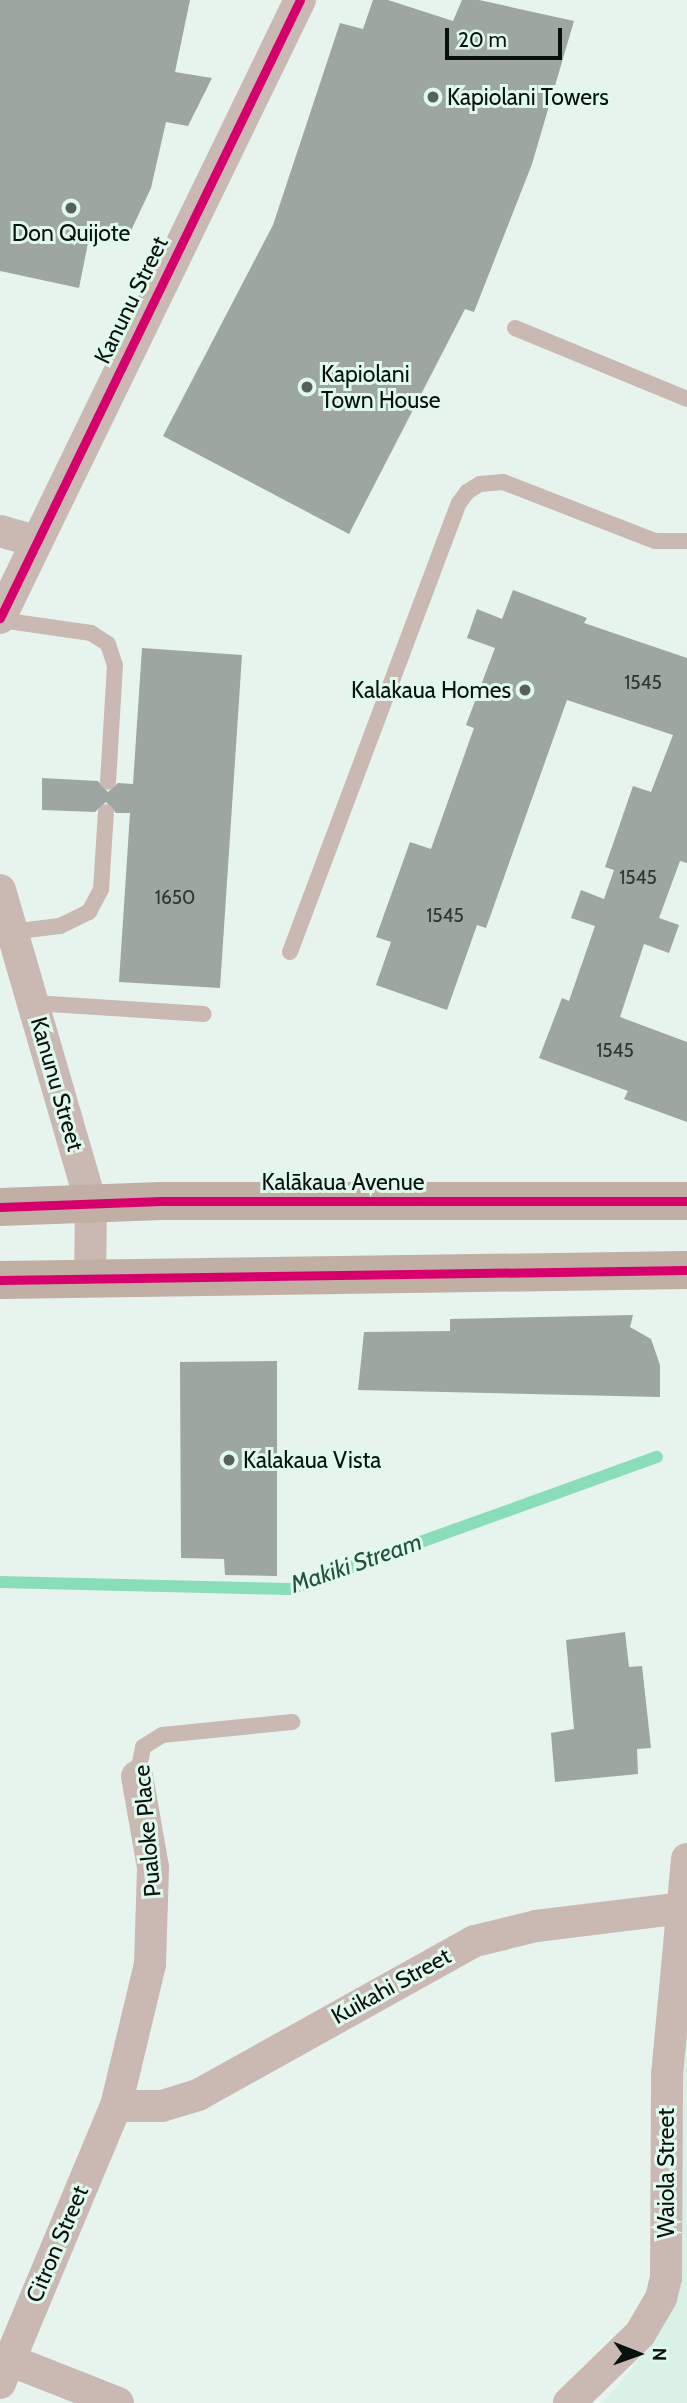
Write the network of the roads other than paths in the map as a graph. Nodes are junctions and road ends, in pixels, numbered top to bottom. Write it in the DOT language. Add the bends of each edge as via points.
graph roads {
  1 [pos="300,0"];
  2 [pos="515,328"];
  3 [pos="687,399"];
  4 [pos="0,531"];
  5 [pos="33,541"];
  6 [pos="687,541"];
  7 [pos="0,619"];
  8 [pos="108,782"];
  9 [pos="106,813"];
  10 [pos="0,890"];
  11 [pos="11,932"];
  12 [pos="290,952"];
  13 [pos="34,1003"];
  14 [pos="204,1014"];
  15 [pos="687,1201"];
  16 [pos="91,1204"];
  17 [pos="0,1207"];
  18 [pos="687,1270"];
  19 [pos="0,1280"];
  20 [pos="90,1281"];
  21 [pos="292,1722"];
  22 [pos="138,1776"];
  23 [pos="687,1859"];
  24 [pos="682,1908"];
  25 [pos="677,2090"];
  26 [pos="116,2106"];
  27 [pos="4,2371"];
  28 [pos="118,2403"];
  29 [pos="569,2403"];
  1 -- 5 [label="street, Kanunu Street"];
  2 -- 3 [label="lane"];
  4 -- 5 [label="street"];
  5 -- 7 [label="street, Kanunu Street"];
  6 -- 12 [label="lane" via="654,541 503,482 480,484 467,492 458,503"];
  7 -- 8 [label="lane" via="91,633 108,644 115,665"];
  9 -- 11 [label="lane" via="100,889 89,912 60,926"];
  10 -- 11 [label="street, Kanunu Street"];
  11 -- 13 [label="street, Kanunu Street"];
  13 -- 14 [label="lane"];
  13 -- 16 [label="street, Kanunu Street"];
  15 -- 16 [label="main road, Kalākaua Avenue"];
  16 -- 17 [label="main road, Kalākaua Avenue"];
  16 -- 20 [label="street, Kanunu Street"];
  18 -- 20 [label="main road"];
  19 -- 20 [label="main road"];
  21 -- 22 [label="lane, Pualoke Place" via="162,1735 143,1747"];
  22 -- 26 [label="street, Pualoke Place" via="153,1867 153,1931"];
  23 -- 24 [label="street, Waiola Street"];
  24 -- 25 [label="street, Waiola Street"];
  24 -- 26 [label="street, Kuikahi Street" via="536,1926 475,1941 198,2095 162,2106"];
  25 -- 29 [label="street, Waiola Street" via="661,2298 640,2334"];
  26 -- 27 [label="street, Citron Street"];
  27 -- 28 [label="street"];
}
